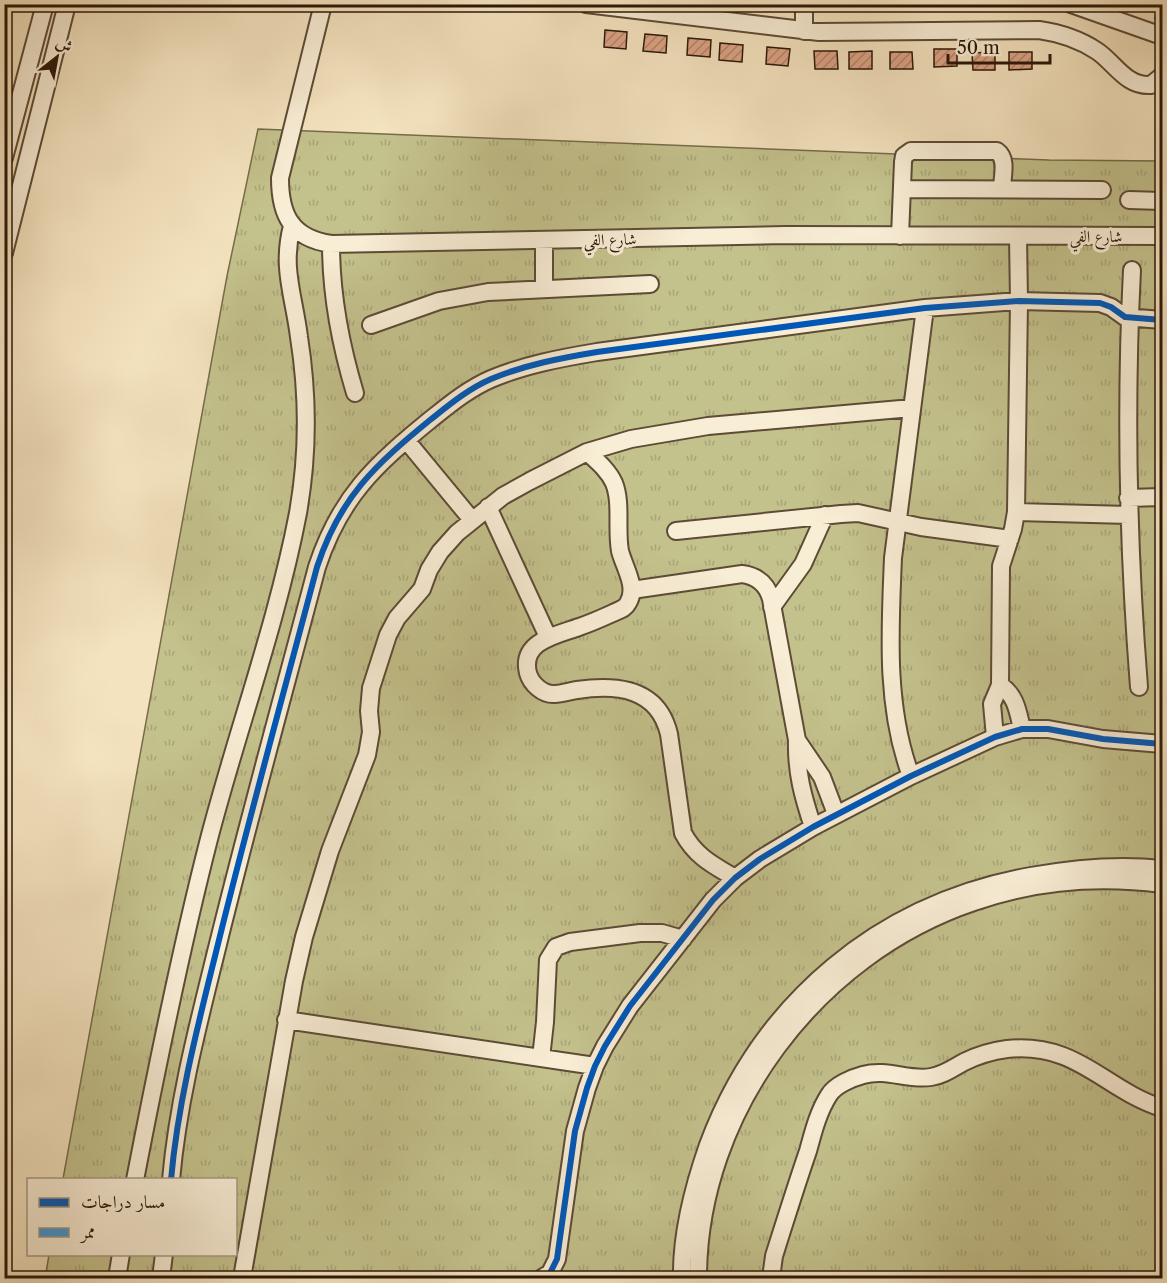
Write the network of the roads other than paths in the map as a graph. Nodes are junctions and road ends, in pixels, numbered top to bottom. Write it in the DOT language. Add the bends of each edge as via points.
graph roads {
  1 [pos="45,4"];
  2 [pos="68,4"];
  3 [pos="323,4"];
  4 [pos="586,4"];
  5 [pos="804,4"];
  6 [pos="1071,4"];
  7 [pos="804,31"];
  8 [pos="1162,36"];
  9 [pos="1162,61"];
  10 [pos="1161,79"];
  11 [pos="4,158"];
  12 [pos="902,189"];
  13 [pos="1002,189"];
  14 [pos="1102,190"];
  15 [pos="1129,200"];
  16 [pos="1162,201"];
  17 [pos="292,226"];
  18 [pos="900,236"];
  19 [pos="1018,236"];
  20 [pos="1162,236"];
  21 [pos="544,240"];
  22 [pos="331,244"];
  23 [pos="4,253"];
  24 [pos="1132,270"];
  25 [pos="650,284"];
  26 [pos="544,287"];
  27 [pos="1019,301"];
  28 [pos="925,308"];
  29 [pos="1130,318"];
  30 [pos="1162,320"];
  31 [pos="371,325"];
  32 [pos="355,393"];
  33 [pos="912,408"];
  34 [pos="406,440"];
  35 [pos="587,452"];
  36 [pos="1162,497"];
  37 [pos="488,507"];
  38 [pos="1129,507"];
  39 [pos="1016,512"];
  40 [pos="825,515"];
  41 [pos="472,520"];
  42 [pos="898,522"];
  43 [pos="676,531"];
  44 [pos="1010,539"];
  45 [pos="632,590"];
  46 [pos="772,608"];
  47 [pos="548,637"];
  48 [pos="1000,685"];
  49 [pos="1139,687"];
  50 [pos="1022,729"];
  51 [pos="995,737"];
  52 [pos="797,740"];
  53 [pos="1162,744"];
  54 [pos="911,776"];
  55 [pos="836,814"];
  56 [pos="813,827"];
  57 [pos="1162,869"];
  58 [pos="735,878"];
  59 [pos="1162,884"];
  60 [pos="683,939"];
  61 [pos="286,1020"];
  62 [pos="541,1058"];
  63 [pos="596,1066"];
  64 [pos="1162,1108"];
  65 [pos="135,1178"];
  66 [pos="171,1178"];
  67 [pos="121,1256"];
  68 [pos="164,1256"];
  69 [pos="117,1278"];
  70 [pos="161,1278"];
  71 [pos="242,1278"];
  72 [pos="542,1278"];
  73 [pos="682,1278"];
  74 [pos="698,1278"];
  75 [pos="771,1278"];
  1 -- 11 [label="street"];
  2 -- 23 [label="street"];
  3 -- 17 [label="street" via="280,178 283,211"];
  4 -- 7 [label="street"];
  5 -- 7 [label="street"];
  6 -- 8 [label="street"];
  7 -- 10 [label="street" via="1039,30 1086,45 1134,83 1150,85"];
  9 -- 10 [label="street"];
  12 -- 13 [label="street"];
  12 -- 13 [label="street" via="903,159 911,151 995,151 1003,157"];
  12 -- 18 [label="street"];
  13 -- 14 [label="street"];
  15 -- 16 [label="street"];
  17 -- 22 [label="street, شارع الفي" via="302,235"];
  17 -- 65 [label="street" via="286,261 305,395 298,511 285,571 209,840 157,1063"];
  18 -- 19 [label="street, شارع الفي"];
  18 -- 21 [label="street, شارع الفي"];
  19 -- 20 [label="street, شارع الفي"];
  19 -- 27 [label="street"];
  21 -- 22 [label="street, شارع الفي"];
  21 -- 26 [label="street"];
  22 -- 32 [label="street" via="338,333"];
  24 -- 29 [label="street"];
  25 -- 26 [label="street"];
  26 -- 31 [label="street" via="446,299"];
  27 -- 28 [label="street"];
  27 -- 29 [label="street" via="1106,304"];
  27 -- 39 [label="street"];
  28 -- 33 [label="street"];
  28 -- 34 [label="street" via="552,360 490,379"];
  29 -- 30 [label="street"];
  29 -- 38 [label="street"];
  33 -- 35 [label="street" via="681,430"];
  33 -- 42 [label="street"];
  34 -- 41 [label="street"];
  34 -- 66 [label="street" via="347,501 317,567 196,1036"];
  35 -- 37 [label="street"];
  35 -- 45 [label="street" via="607,472 616,489 620,550"];
  36 -- 38 [label="street"];
  37 -- 41 [label="street"];
  37 -- 47 [label="street"];
  38 -- 39 [label="street"];
  38 -- 49 [label="street"];
  39 -- 44 [label="street"];
  40 -- 42 [label="street" via="858,513"];
  40 -- 43 [label="street"];
  40 -- 46 [label="street" via="803,564"];
  41 -- 61 [label="street" via="440,552 422,589 397,618 388,636 371,687 367,756 330,851"];
  42 -- 44 [label="street"];
  42 -- 54 [label="street" via="893,558 892,680 898,733"];
  44 -- 48 [label="street" via="1001,566"];
  45 -- 46 [label="street" via="747,575 766,587"];
  45 -- 47 [label="street" via="624,608"];
  46 -- 52 [label="street"];
  47 -- 58 [label="street" via="528,657 530,678 538,688 555,694 592,688 623,689 641,695 655,706 669,734 683,833 704,860"];
  48 -- 50 [label="street" via="1014,700"];
  48 -- 51 [label="street" via="992,704"];
  50 -- 51 [label="street"];
  50 -- 53 [label="street"];
  51 -- 54 [label="street"];
  52 -- 55 [label="street" via="822,777"];
  52 -- 56 [label="street" via="799,782"];
  54 -- 55 [label="street"];
  55 -- 56 [label="street"];
  56 -- 58 [label="street"];
  57 -- 73 [label="street" via="1092,867 983,886 898,921 835,964 780,1019 750,1060 725,1105 694,1189 684,1240"];
  58 -- 60 [label="street"];
  59 -- 74 [label="street" via="1119,880 1064,882 986,898 906,933 834,984 776,1047 736,1116 709,1188"];
  60 -- 62 [label="street" via="662,933 640,933 556,947 548,960"];
  60 -- 63 [label="street" via="630,1006"];
  61 -- 62 [label="street"];
  61 -- 71 [label="street"];
  62 -- 63 [label="street"];
  63 -- 72 [label="street" via="575,1131 557,1259 550,1273"];
  64 -- 75 [label="street" via="1125,1091 1083,1063 1039,1050 979,1055 935,1077 864,1074 829,1094 774,1256"];
  67 -- 69 [label="street"];
  68 -- 70 [label="street"];
}
